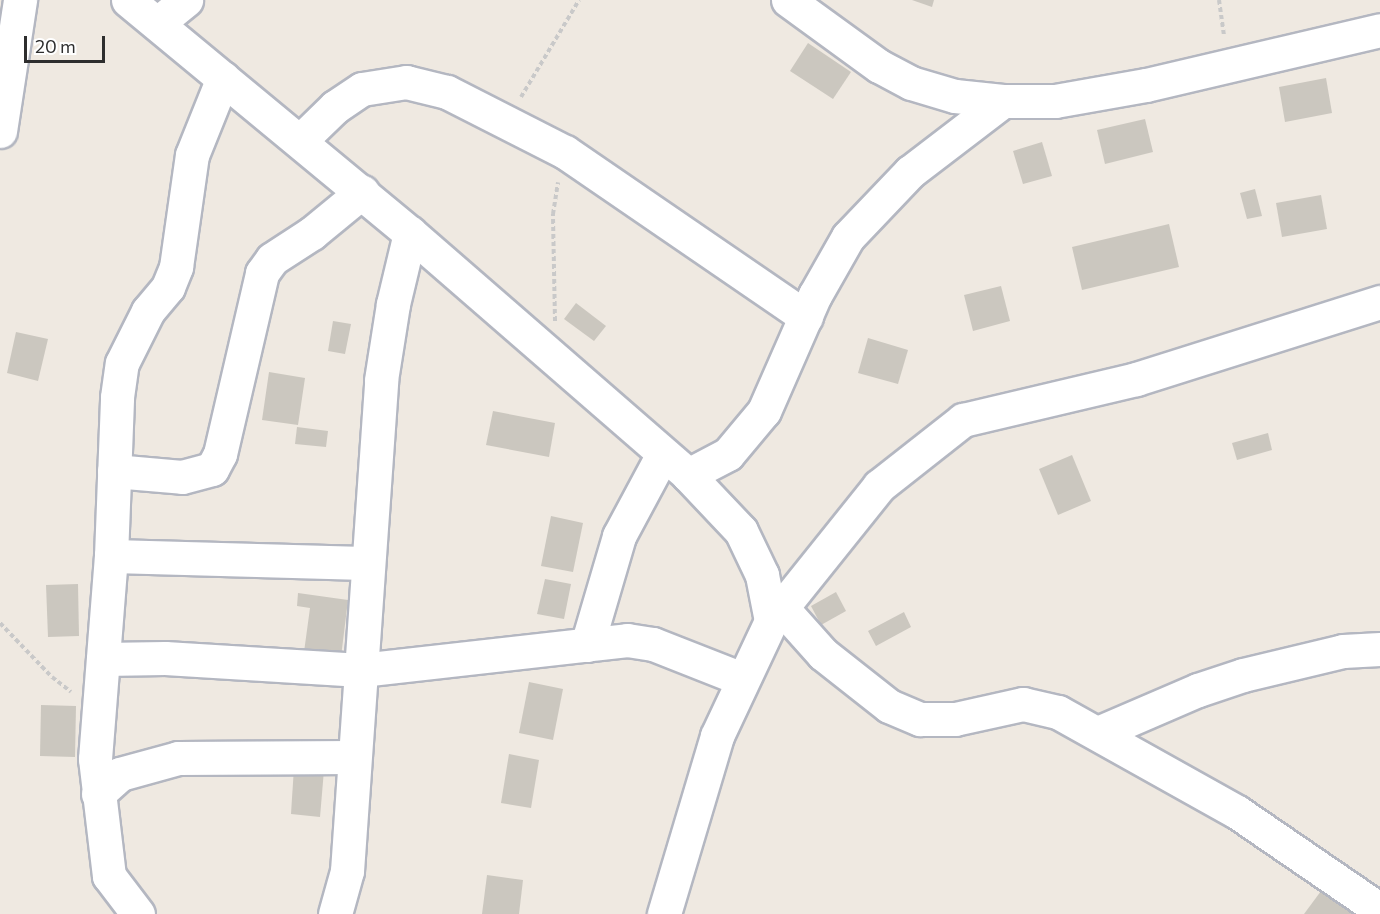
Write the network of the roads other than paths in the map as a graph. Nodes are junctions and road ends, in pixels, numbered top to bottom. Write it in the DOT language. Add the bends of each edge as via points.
graph roads {
  1 [pos="20,0"];
  2 [pos="128,0"];
  3 [pos="186,0"];
  4 [pos="788,0"];
  5 [pos="159,22"];
  6 [pos="1380,30"];
  7 [pos="223,78"];
  8 [pos="1003,101"];
  9 [pos="0,131"];
  10 [pos="300,141"];
  11 [pos="362,192"];
  12 [pos="410,232"];
  13 [pos="1380,302"];
  14 [pos="806,317"];
  15 [pos="663,454"];
  16 [pos="114,471"];
  17 [pos="688,475"];
  18 [pos="111,556"];
  19 [pos="366,564"];
  20 [pos="776,614"];
  21 [pos="587,645"];
  22 [pos="1380,649"];
  23 [pos="103,659"];
  24 [pos="361,670"];
  25 [pos="742,679"];
  26 [pos="1098,733"];
  27 [pos="352,757"];
  28 [pos="98,794"];
  29 [pos="1380,910"];
  30 [pos="138,914"];
  31 [pos="335,914"];
  32 [pos="664,914"];
  1 -- 9 [label="street"];
  2 -- 5 [label="street"];
  3 -- 5 [label="street"];
  4 -- 8 [label="street" via="879,66 911,83 956,96"];
  5 -- 7 [label="street"];
  6 -- 8 [label="street" via="1055,101"];
  7 -- 10 [label="street"];
  7 -- 16 [label="street" via="192,155 176,267 122,363"];
  8 -- 14 [label="street" via="945,143 886,195 848,237"];
  10 -- 11 [label="street"];
  10 -- 14 [label="street" via="335,107 362,89 406,82 447,92 565,152"];
  11 -- 12 [label="street"];
  11 -- 16 [label="street" via="312,233 272,259 262,273 219,454 212,469 182,477"];
  12 -- 15 [label="street" via="559,367"];
  12 -- 19 [label="street" via="381,380"];
  13 -- 20 [label="street" via="1136,379 963,420 879,486"];
  14 -- 17 [label="street" via="765,411 728,454"];
  15 -- 17 [label="street"];
  15 -- 21 [label="street" via="619,536"];
  16 -- 18 [label="street"];
  17 -- 20 [label="street" via="741,531"];
  18 -- 19 [label="street"];
  18 -- 23 [label="street"];
  19 -- 24 [label="street"];
  20 -- 25 [label="street"];
  20 -- 26 [label="street" via="888,706 920,719 955,719 1023,704 1058,712"];
  21 -- 24 [label="street"];
  21 -- 25 [label="street" via="627,640 652,644"];
  22 -- 26 [label="street" via="1343,651 1243,675"];
  23 -- 24 [label="street" via="165,658"];
  23 -- 28 [label="street" via="95,759"];
  24 -- 27 [label="street"];
  25 -- 32 [label="street" via="717,736"];
  26 -- 29 [label="street" via="1237,812"];
  27 -- 28 [label="street" via="178,758 120,774"];
  27 -- 31 [label="street" via="347,871"];
  28 -- 30 [label="street" via="109,876"];
}
